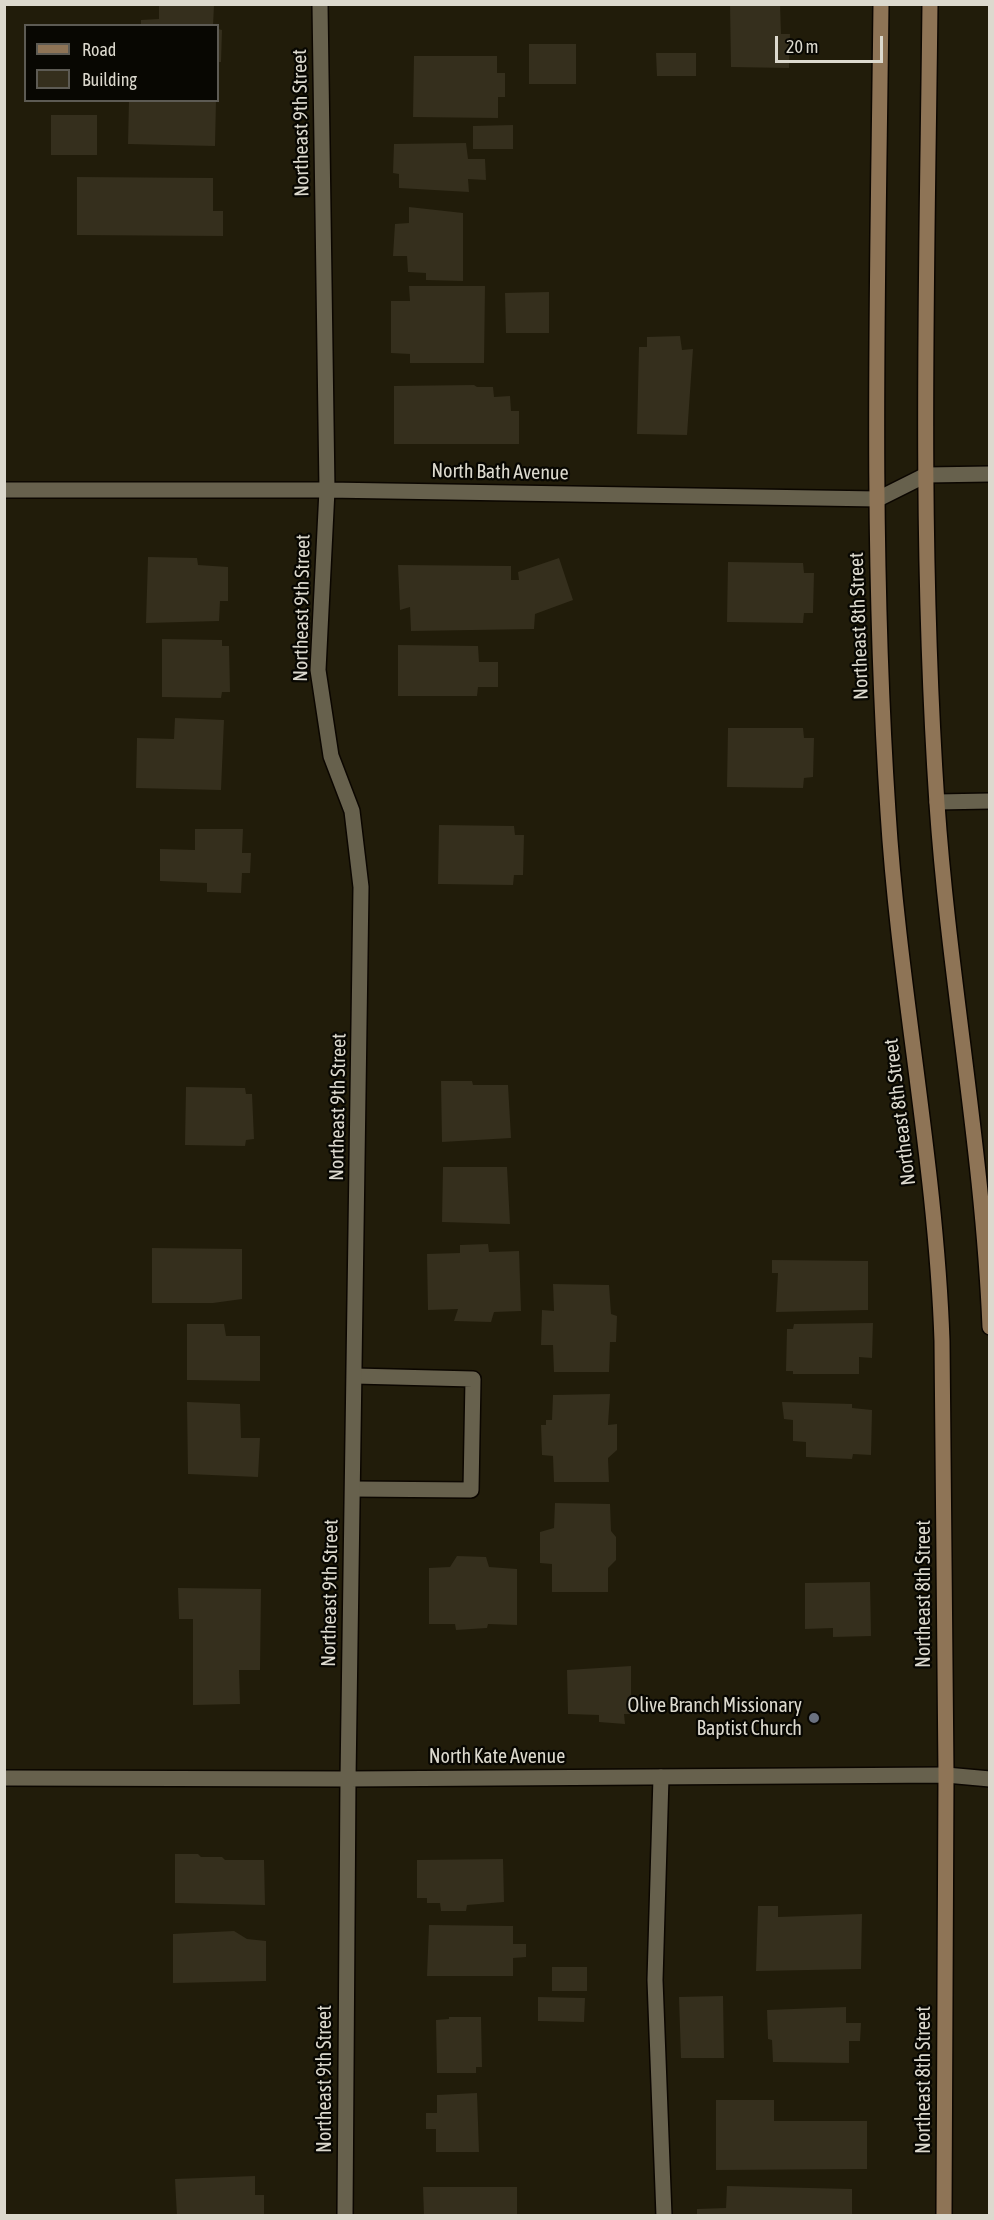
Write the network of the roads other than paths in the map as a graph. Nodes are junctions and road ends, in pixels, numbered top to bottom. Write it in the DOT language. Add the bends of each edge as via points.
graph roads {
  1 [pos="320,4"];
  2 [pos="881,4"];
  3 [pos="930,4"];
  4 [pos="990,474"];
  5 [pos="926,475"];
  6 [pos="4,490"];
  7 [pos="327,490"];
  8 [pos="878,500"];
  9 [pos="990,801"];
  10 [pos="937,802"];
  11 [pos="990,1327"];
  12 [pos="355,1376"];
  13 [pos="353,1489"];
  14 [pos="946,1775"];
  15 [pos="661,1777"];
  16 [pos="4,1778"];
  17 [pos="348,1779"];
  18 [pos="990,1779"];
  19 [pos="345,2216"];
  20 [pos="664,2216"];
  21 [pos="944,2216"];
  1 -- 7 [label="street, Northeast 9th Street"];
  2 -- 8 [label="main road, Northeast 8th Street"];
  3 -- 5 [label="main road"];
  4 -- 5 [label="street, North Bath Avenue"];
  5 -- 8 [label="street, North Bath Avenue"];
  5 -- 10 [label="main road" via="928,633"];
  6 -- 7 [label="street, North Bath Avenue"];
  7 -- 8 [label="street, North Bath Avenue"];
  7 -- 12 [label="street, Northeast 9th Street" via="318,670 331,756 352,811 361,887"];
  8 -- 14 [label="main road, Northeast 8th Street" via="879,626 888,814 940,1287"];
  9 -- 10 [label="street"];
  10 -- 11 [label="main road"];
  12 -- 13 [label="street, Northeast 9th Street"];
  12 -- 13 [label="street" via="473,1379 471,1490"];
  13 -- 17 [label="street, Northeast 9th Street"];
  14 -- 15 [label="street, North Kate Avenue"];
  14 -- 18 [label="street, North Kate Avenue"];
  14 -- 21 [label="main road, Northeast 8th Street"];
  15 -- 17 [label="street, North Kate Avenue"];
  15 -- 20 [label="street" via="655,1980"];
  16 -- 17 [label="street, North Kate Avenue"];
  17 -- 19 [label="street, Northeast 9th Street"];
}
